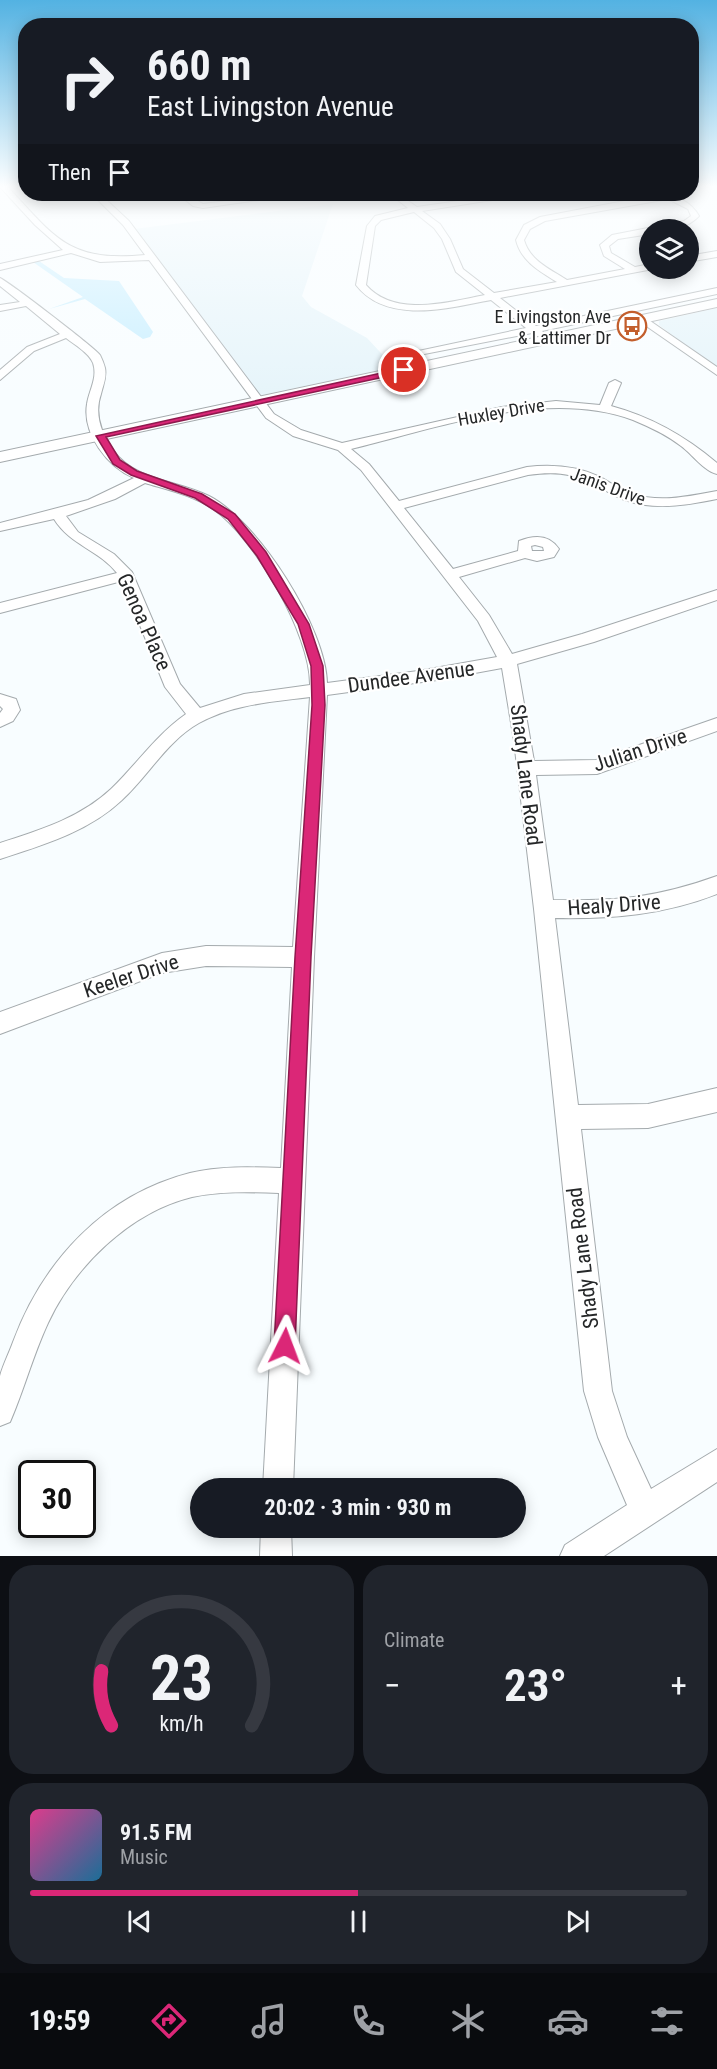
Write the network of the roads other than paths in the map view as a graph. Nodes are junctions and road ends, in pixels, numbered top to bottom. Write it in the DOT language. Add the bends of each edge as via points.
graph roads {
  1 [pos="32,260"];
  2 [pos="92,260"];
  3 [pos="130,260"];
  4 [pos="153,260"];
  5 [pos="366,260"];
  6 [pos="454,260"];
  7 [pos="531,260"];
  8 [pos="617,260"];
  9 [pos="0,267"];
  10 [pos="639,269"];
  11 [pos="633,270"];
  12 [pos="0,281"];
  13 [pos="565,283"];
  14 [pos="717,291"];
  15 [pos="492,297"];
  16 [pos="28,303"];
  17 [pos="717,303"];
  18 [pos="0,308"];
  19 [pos="643,319"];
  20 [pos="534,330"];
  21 [pos="69,334"];
  22 [pos="546,340"];
  23 [pos="413,355"];
  24 [pos="0,359"];
  25 [pos="12,361"];
  26 [pos="717,372"];
  27 [pos="0,377"];
  28 [pos="615,383"];
  29 [pos="258,401"];
  30 [pos="604,409"];
  31 [pos="100,436"];
  32 [pos="342,447"];
  33 [pos="0,457"];
  34 [pos="717,470"];
  35 [pos="145,477"];
  36 [pos="717,495"];
  37 [pos="395,506"];
  38 [pos="58,513"];
  39 [pos="0,527"];
  40 [pos="525,552"];
  41 [pos="126,575"];
  42 [pos="450,575"];
  43 [pos="717,595"];
  44 [pos="0,609"];
  45 [pos="508,662"];
  46 [pos="318,690"];
  47 [pos="0,700"];
  48 [pos="197,716"];
  49 [pos="0,721"];
  50 [pos="717,724"];
  51 [pos="526,768"];
  52 [pos="0,851"];
  53 [pos="717,885"];
  54 [pos="544,909"];
  55 [pos="303,957"];
  56 [pos="0,1023"];
  57 [pos="717,1100"];
  58 [pos="568,1117"];
  59 [pos="293,1180"];
  60 [pos="0,1412"];
  61 [pos="717,1464"];
  62 [pos="278,1478"];
  63 [pos="646,1511"];
  64 [pos="276,1538"];
  65 [pos="276,1556"];
  66 [pos="576,1556"];
  1 -- 9 [label="street"];
  2 -- 3 [label="street"];
  4 -- 29 [label="street, Shady Lane Road"];
  5 -- 15 [label="street" via="361,282 365,290 386,302 418,308"];
  6 -- 15 [label="street" via="459,270"];
  7 -- 13 [label="street"];
  8 -- 11 [label="street"];
  10 -- 11 [label="street"];
  11 -- 13 [label="street"];
  12 -- 16 [label="street"];
  13 -- 15 [label="street"];
  14 -- 20 [label="street"];
  15 -- 20 [label="street"];
  16 -- 18 [label="street"];
  16 -- 21 [label="street"];
  17 -- 19 [label="main road"];
  19 -- 22 [label="main road"];
  19 -- 26 [label="street"];
  20 -- 22 [label="street"];
  20 -- 23 [label="street"];
  21 -- 25 [label="street" via="31,348"];
  21 -- 31 [label="street" via="89,349 99,364 101,381 91,410"];
  22 -- 29 [label="main road"];
  24 -- 25 [label="street"];
  25 -- 27 [label="street"];
  28 -- 30 [label="street"];
  29 -- 31 [label="main road"];
  29 -- 32 [label="street, Shady Lane Road" via="286,428"];
  30 -- 32 [label="street, Huxley Drive" via="568,404 519,405"];
  30 -- 34 [label="street, Huxley Drive" via="664,430"];
  31 -- 33 [label="main road"];
  31 -- 35 [label="street" via="116,462"];
  32 -- 37 [label="street, Shady Lane Road" via="365,467"];
  35 -- 38 [label="street" via="112,497"];
  35 -- 46 [label="street" via="214,504 247,534 303,624 317,666"];
  36 -- 37 [label="street, Janis Drive" via="660,503 622,495 584,474 546,469"];
  37 -- 42 [label="street, Shady Lane Road"];
  38 -- 39 [label="street"];
  38 -- 41 [label="street, Genoa Place" via="74,537 115,559"];
  40 -- 42 [label="street"];
  41 -- 44 [label="street"];
  41 -- 48 [label="street, Genoa Place" via="173,687"];
  42 -- 45 [label="street, Shady Lane Road" via="484,619"];
  43 -- 45 [label="street, Dundee Avenue"];
  45 -- 46 [label="street, Dundee Avenue"];
  45 -- 51 [label="street, Shady Lane Road"];
  46 -- 48 [label="street, Dundee Avenue" via="245,700"];
  46 -- 55 [label="street"];
  47 -- 49 [label="street" via="10,703 12,710"];
  48 -- 52 [label="street, Dundee Avenue" via="154,749 103,806 58,832"];
  50 -- 51 [label="street, Julian Drive" via="597,768"];
  51 -- 54 [label="street, Shady Lane Road"];
  53 -- 54 [label="street, Healy Drive" via="667,903 639,908"];
  54 -- 58 [label="street, Shady Lane Road"];
  55 -- 56 [label="street, Keeler Drive" via="206,956 162,963"];
  55 -- 59 [label="street"];
  57 -- 58 [label="street" via="648,1116"];
  58 -- 63 [label="street, Shady Lane Road" via="598,1391 610,1435"];
  59 -- 60 [label="street" via="229,1179 190,1185 153,1198 123,1215 62,1276 39,1312"];
  59 -- 62 [label="street"];
  61 -- 63 [label="street"];
  63 -- 66 [label="street"];
  64 -- 65 [label="street"];
}
